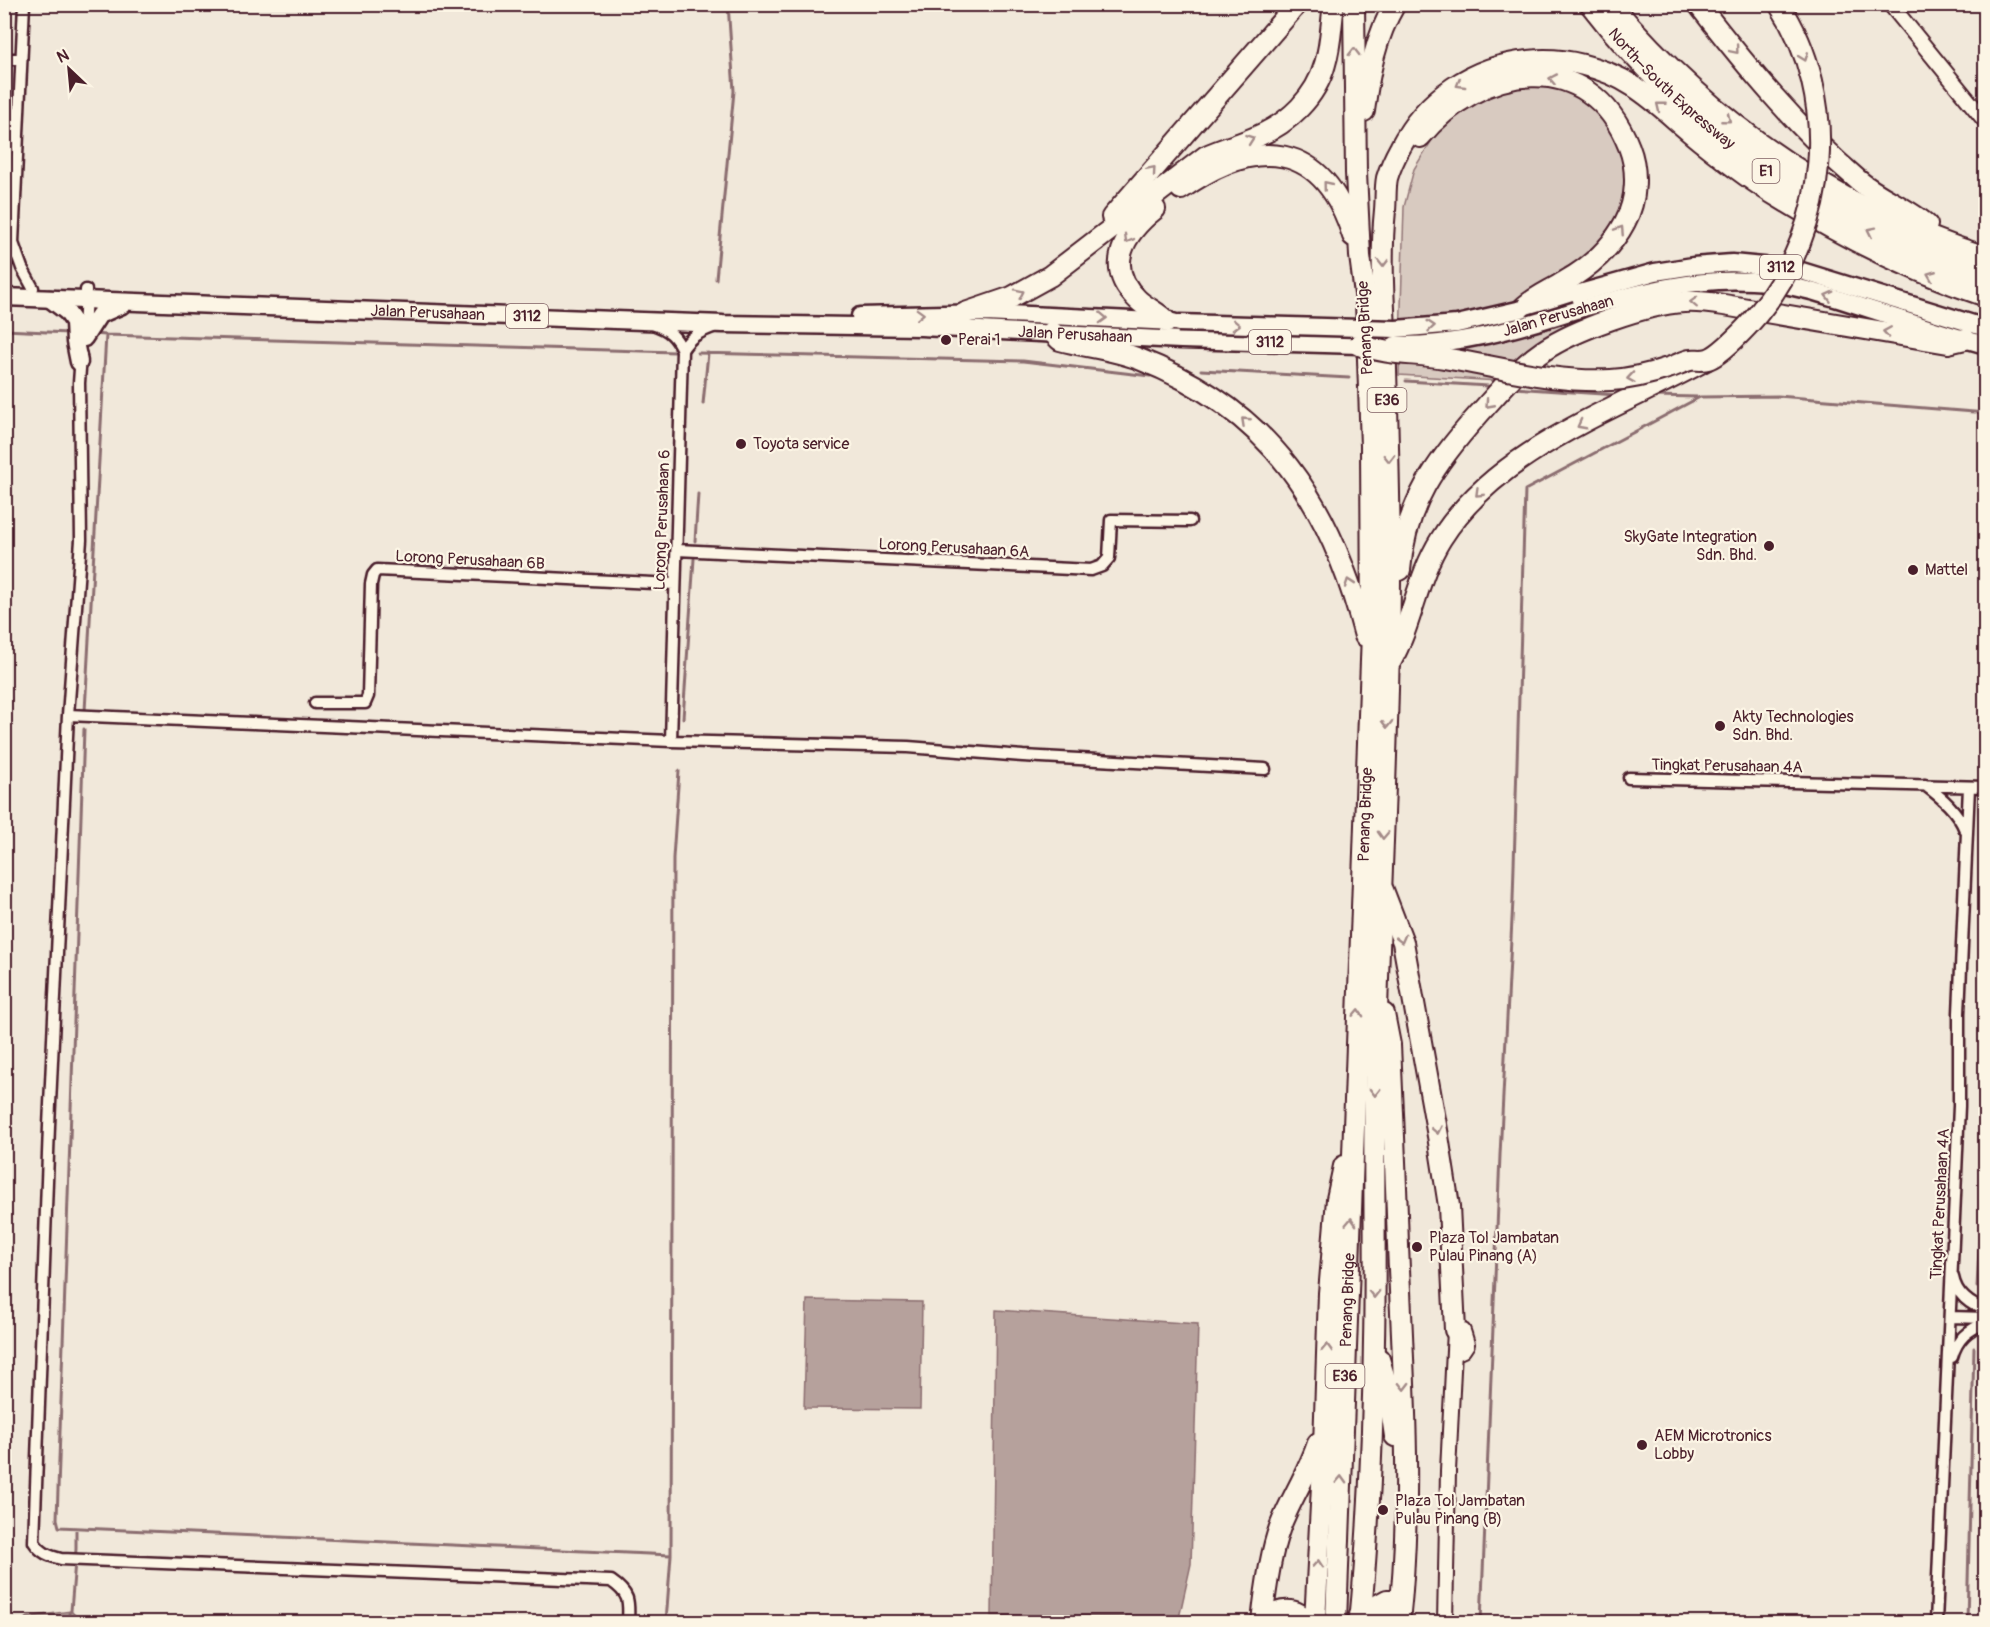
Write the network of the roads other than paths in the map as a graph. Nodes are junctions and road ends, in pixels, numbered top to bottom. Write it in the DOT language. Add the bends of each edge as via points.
graph roads {
  1 [pos="24,4"];
  2 [pos="1298,4"];
  3 [pos="1334,4"];
  4 [pos="1354,4"];
  5 [pos="1590,4"];
  6 [pos="1611,4"];
  7 [pos="1698,4"];
  8 [pos="1779,4"];
  9 [pos="1890,4"];
  10 [pos="1392,10"];
  11 [pos="4,59"];
  12 [pos="21,59"];
  13 [pos="1986,122"];
  14 [pos="1356,173"];
  15 [pos="1386,205"];
  16 [pos="1937,240"];
  17 [pos="13,243"];
  18 [pos="1088,247"];
  19 [pos="1360,256"];
  20 [pos="1986,257"];
  21 [pos="5,263"];
  22 [pos="1963,269"];
  23 [pos="1986,276"];
  24 [pos="1986,285"];
  25 [pos="4,286"];
  26 [pos="33,288"];
  27 [pos="86,296"];
  28 [pos="1986,296"];
  29 [pos="4,297"];
  30 [pos="49,299"];
  31 [pos="129,302"];
  32 [pos="1574,303"];
  33 [pos="1522,309"];
  34 [pos="965,313"];
  35 [pos="642,321"];
  36 [pos="1172,322"];
  37 [pos="723,324"];
  38 [pos="1986,328"];
  39 [pos="82,331"];
  40 [pos="1052,332"];
  41 [pos="1965,339"];
  42 [pos="1359,345"];
  43 [pos="1986,345"];
  44 [pos="682,350"];
  45 [pos="1707,359"];
  46 [pos="79,363"];
  47 [pos="1190,521"];
  48 [pos="677,550"];
  49 [pos="674,584"];
  50 [pos="1390,596"];
  51 [pos="1379,663"];
  52 [pos="315,703"];
  53 [pos="68,715"];
  54 [pos="670,741"];
  55 [pos="1265,769"];
  56 [pos="1629,778"];
  57 [pos="1925,785"];
  58 [pos="1969,787"];
  59 [pos="1986,787"];
  60 [pos="1965,846"];
  61 [pos="1381,884"];
  62 [pos="1377,991"];
  63 [pos="1354,1129"];
  64 [pos="1952,1268"];
  65 [pos="1986,1310"];
  66 [pos="1950,1317"];
  67 [pos="1986,1318"];
  68 [pos="1986,1323"];
  69 [pos="1455,1330"];
  70 [pos="1374,1342"];
  71 [pos="1947,1378"];
  72 [pos="1324,1430"];
  73 [pos="1382,1617"];
  74 [pos="628,1623"];
  75 [pos="1262,1623"];
  76 [pos="1267,1623"];
  77 [pos="1307,1623"];
  78 [pos="1315,1623"];
  79 [pos="1336,1623"];
  80 [pos="1445,1623"];
  81 [pos="1936,1623"];
  1 -- 12 [label="street"];
  18 -- 2 [label="highway, one-way"];
  18 -- 3 [label="highway, one-way" via="1206,156 1266,133 1293,114 1322,72"];
  14 -- 4 [label="highway, Penang Bridge / E36, one-way"];
  22 -- 5 [label="highway, North–South Expressway / E1, one-way" via="1870,231 1756,164 1660,84"];
  6 -- 16 [label="highway, North–South Expressway / E1, one-way" via="1678,77 1749,136 1791,166 1856,203"];
  7 -- 16 [label="highway, one-way" via="1818,144 1860,182 1920,220"];
  8 -- 45 [label="highway, one-way, bridge" via="1806,60 1815,94 1819,150 1812,207 1799,247 1779,286 1746,329"];
  9 -- 13 [label="street"];
  10 -- 14 [label="highway" via="1370,70"];
  11 -- 12 [label="street"];
  12 -- 17 [label="street"];
  14 -- 19 [label="highway, Penang Bridge / E36"];
  28 -- 15 [label="highway, Penang Bridge, one-way" via="1884,255 1827,225 1740,171 1632,85 1606,73 1562,62 1537,60 1506,65 1474,76 1446,92 1403,141 1387,177"];
  33 -- 15 [label="highway, one-way" via="1579,272 1608,246 1633,202 1635,170 1627,141 1612,114 1586,91 1562,80 1538,76 1503,80 1470,94 1447,110 1410,150"];
  15 -- 50 [label="highway, Penang Bridge / E36, one-way" via="1383,268"];
  16 -- 20 [label="highway, North–South Expressway / E1"];
  17 -- 21 [label="street"];
  17 -- 26 [label="street"];
  34 -- 18 [label="highway, one-way" via="1032,287"];
  19 -- 36 [label="highway, one-way" via="1340,204 1312,169 1276,155 1234,160 1167,199 1137,225 1123,247 1120,271 1128,288 1138,300"];
  19 -- 51 [label="highway, Penang Bridge / E36" via="1366,302"];
  22 -- 23 [label="highway, North–South Expressway / E1"];
  22 -- 24 [label="highway" via="1969,278"];
  25 -- 26 [label="main road, Jalan Perusahaan / 3112"];
  26 -- 27 [label="main road, Jalan Perusahaan / 3112"];
  27 -- 30 [label="main road, Jalan Perusahaan / 3112"];
  27 -- 31 [label="main road, Jalan Perusahaan / 3112"];
  27 -- 34 [label="main road, Jalan Perusahaan / 3112, one-way" via="830,316"];
  27 -- 39 [label="street"];
  29 -- 30 [label="main road, Jalan Perusahaan / 3112"];
  30 -- 39 [label="main road" via="67,312"];
  31 -- 35 [label="main road, Jalan Perusahaan / 3112"];
  31 -- 39 [label="main road" via="99,315"];
  32 -- 33 [label="main road, Jalan Perusahaan / 3112"];
  32 -- 38 [label="main road, Jalan Perusahaan / 3112" via="1641,275 1674,268 1767,265 1817,275"];
  41 -- 32 [label="main road, Jalan Perusahaan / 3112, one-way" via="1838,299 1751,281 1698,282"];
  32 -- 42 [label="main road, Jalan Perusahaan / 3112, bridge" via="1520,328 1458,341"];
  36 -- 33 [label="main road, Jalan Perusahaan / 3112, one-way, bridge" via="1396,328 1457,324"];
  34 -- 36 [label="main road, Jalan Perusahaan / 3112, one-way"];
  35 -- 37 [label="main road, Jalan Perusahaan / 3112"];
  35 -- 44 [label="street" via="667,329"];
  37 -- 40 [label="main road, Jalan Perusahaan / 3112"];
  37 -- 44 [label="street" via="691,337"];
  39 -- 46 [label="main road"];
  40 -- 42 [label="main road, Jalan Perusahaan / 3112"];
  51 -- 40 [label="highway, one-way" via="1324,522 1299,481 1264,439 1228,406 1177,375 1124,354 1059,340"];
  41 -- 43 [label="main road, Jalan Perusahaan / 3112"];
  41 -- 50 [label="highway, one-way" via="1948,342 1696,302 1658,306 1582,330 1523,367 1441,459 1413,512 1402,551 1398,588"];
  45 -- 42 [label="highway, one-way, bridge" via="1690,360 1626,379 1580,380 1380,352"];
  44 -- 48 [label="street, Lorong Perusahaan 6"];
  45 -- 51 [label="highway, one-way" via="1524,456 1480,490 1441,538 1425,569 1399,647"];
  46 -- 53 [label="street" via="81,540"];
  47 -- 48 [label="street, Lorong Perusahaan 6A" via="1112,520 1109,558 1091,570"];
  48 -- 49 [label="street, Lorong Perusahaan 6"];
  49 -- 52 [label="street, Lorong Perusahaan 6B" via="377,570 371,584 365,703"];
  49 -- 54 [label="street, Lorong Perusahaan 6"];
  50 -- 51 [label="highway, Penang Bridge / E36"];
  51 -- 61 [label="highway, Penang Bridge / E36, one-way"];
  63 -- 51 [label="highway, Penang Bridge / E36, one-way"];
  53 -- 54 [label="street"];
  53 -- 74 [label="street" via="34,1542 44,1552 61,1559 611,1581 624,1590 629,1604"];
  54 -- 55 [label="street" via="908,747"];
  56 -- 57 [label="street, Tingkat Perusahaan 4A"];
  57 -- 58 [label="street, Tingkat Perusahaan 4A"];
  57 -- 60 [label="street" via="1959,817 1965,830"];
  58 -- 59 [label="street, Tingkat Perusahaan 4A"];
  58 -- 60 [label="street, Tingkat Perusahaan 4A"];
  60 -- 64 [label="street, Tingkat Perusahaan 4A"];
  61 -- 62 [label="highway, Penang Bridge / E36"];
  61 -- 69 [label="highway, one-way" via="1403,942 1438,1136 1449,1206"];
  62 -- 70 [label="highway, Penang Bridge / E36, one-way"];
  62 -- 73 [label="highway, Penang Bridge / E36, one-way" via="1390,1045 1406,1470 1401,1593"];
  72 -- 63 [label="highway, one-way" via="1336,1199"];
  79 -- 63 [label="highway, Penang Bridge / E36, one-way"];
  64 -- 65 [label="street" via="1954,1284 1962,1297"];
  64 -- 66 [label="street, Tingkat Perusahaan 4A"];
  66 -- 67 [label="street"];
  66 -- 71 [label="street, Tingkat Perusahaan 4A"];
  68 -- 71 [label="street" via="1964,1335 1955,1346"];
  69 -- 80 [label="street"];
  70 -- 73 [label="highway, Penang Bridge / E36" via="1371,1460"];
  70 -- 73 [label="highway" via="1395,1432"];
  71 -- 81 [label="street, Tingkat Perusahaan 4A"];
  72 -- 75 [label="highway" via="1278,1533"];
  78 -- 72 [label="highway, one-way"];
  76 -- 77 [label="highway" via="1275,1614 1289,1610"];
}
